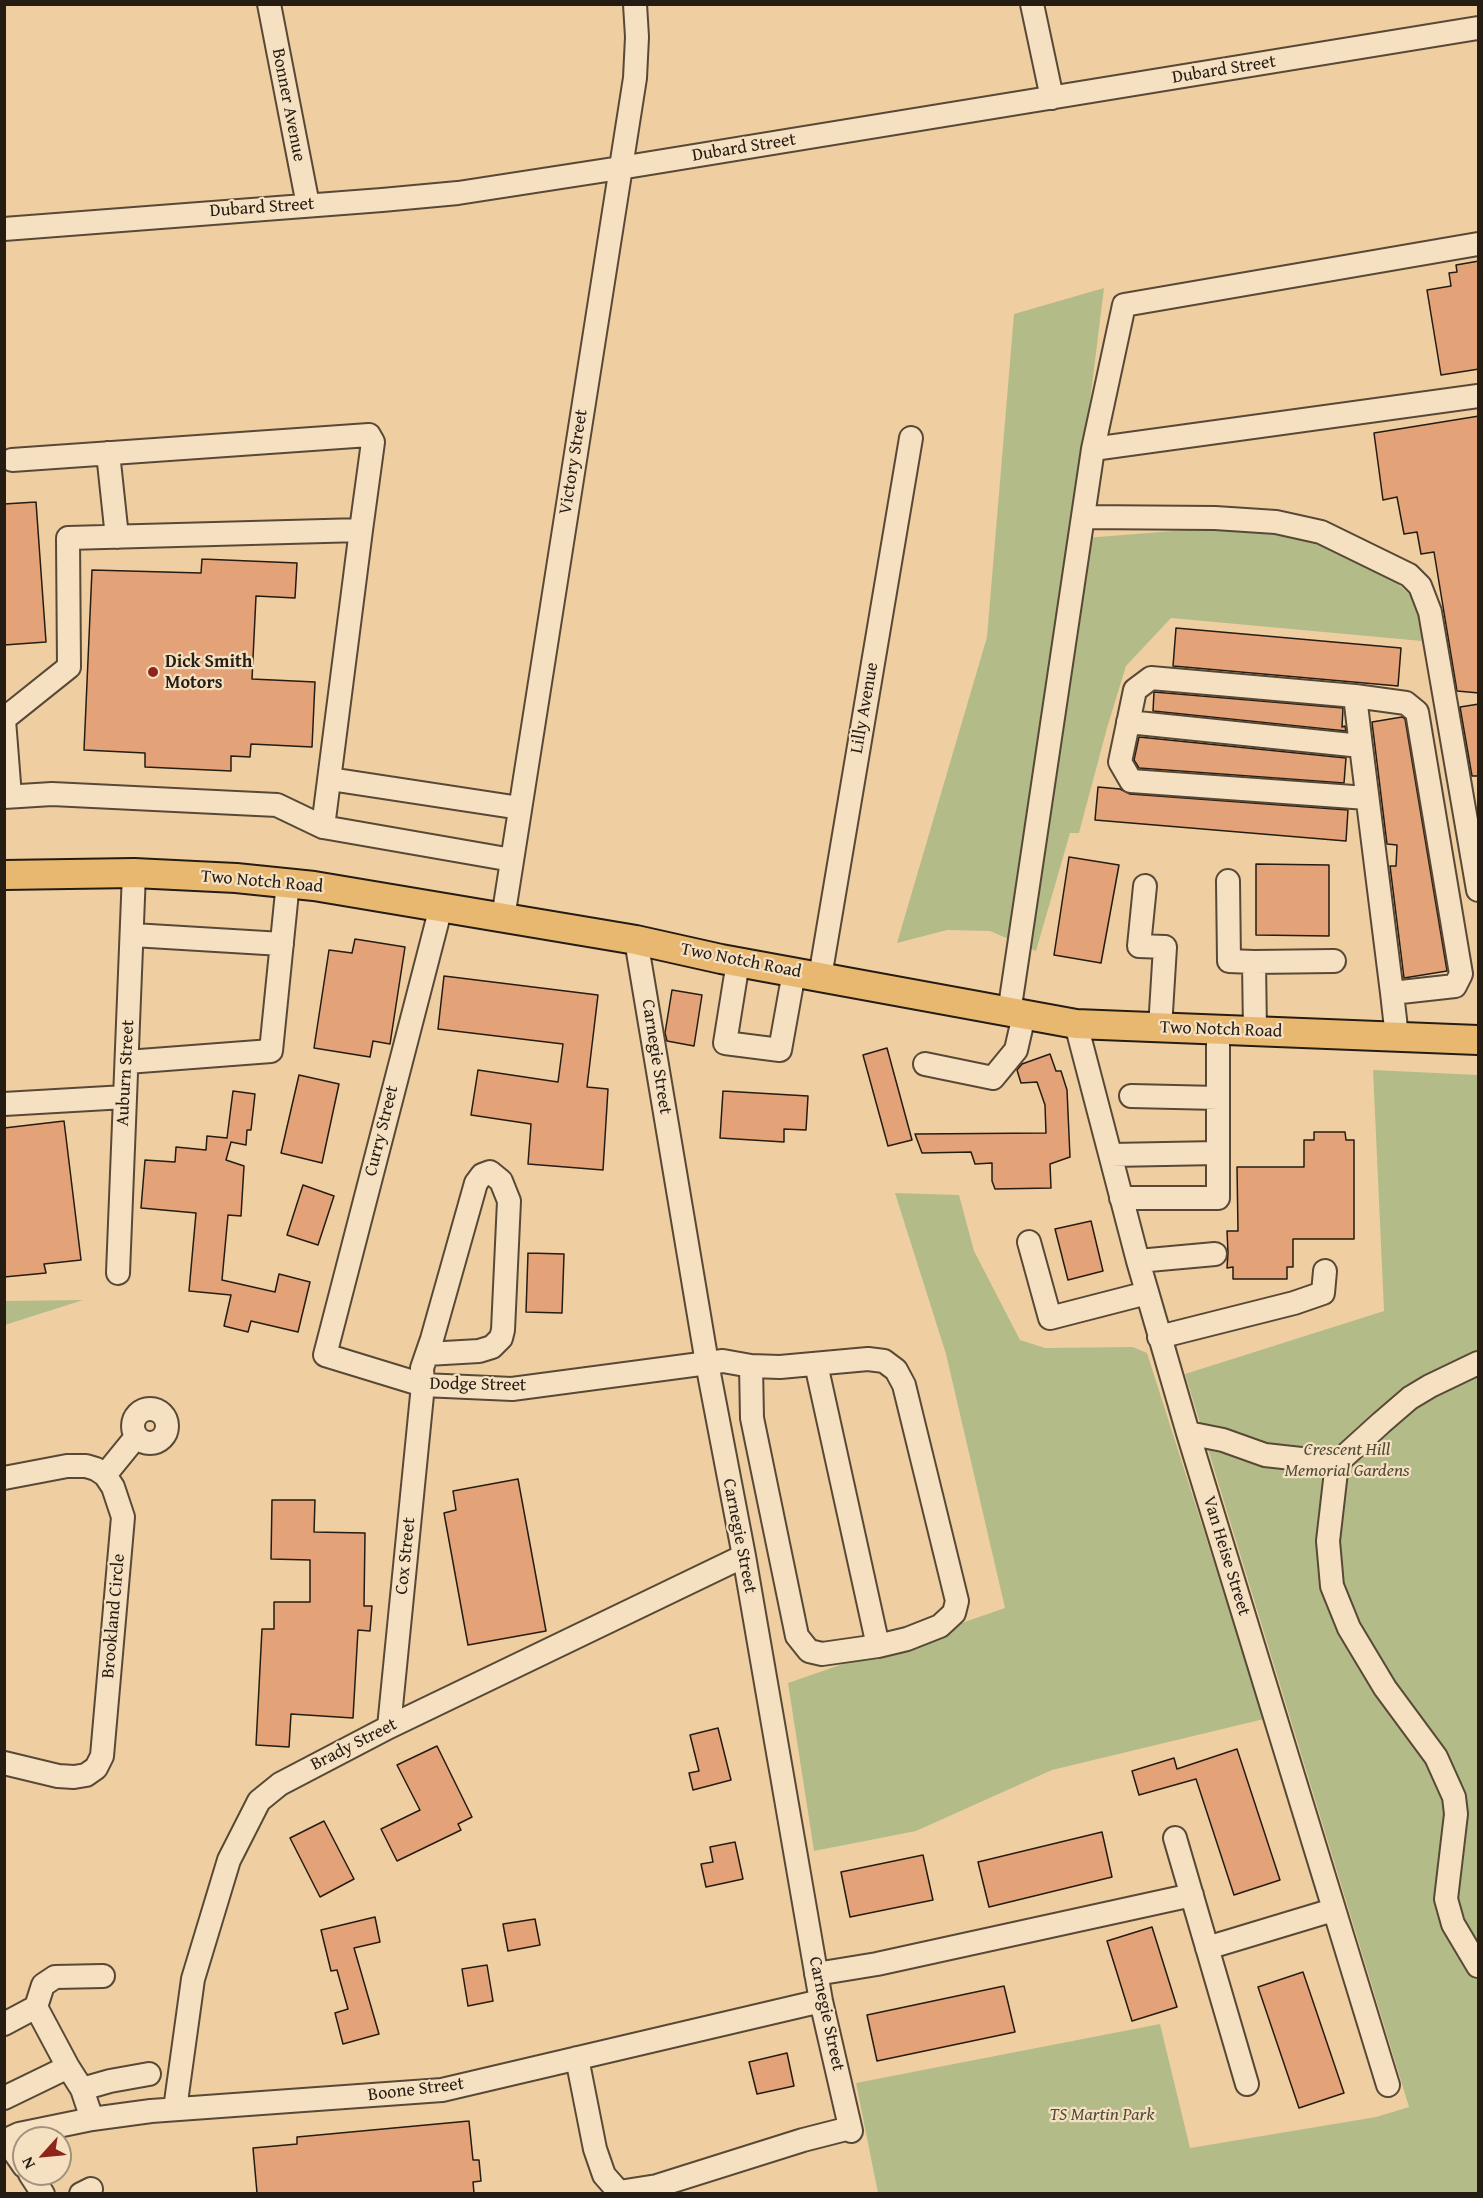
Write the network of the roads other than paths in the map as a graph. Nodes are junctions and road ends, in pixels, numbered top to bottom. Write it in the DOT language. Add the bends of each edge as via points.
graph roads {
  1 [pos="269,4"];
  2 [pos="635,4"];
  3 [pos="1032,4"];
  4 [pos="1479,28"];
  5 [pos="1052,98"];
  6 [pos="620,168"];
  7 [pos="308,205"];
  8 [pos="4,229"];
  9 [pos="1479,244"];
  10 [pos="1479,396"];
  11 [pos="911,438"];
  12 [pos="1093,449"];
  13 [pos="108,453"];
  14 [pos="12,460"];
  15 [pos="1083,516"];
  16 [pos="361,530"];
  17 [pos="117,537"];
  18 [pos="1355,696"];
  19 [pos="4,719"];
  20 [pos="1128,722"];
  21 [pos="1361,746"];
  22 [pos="330,779"];
  23 [pos="7,796"];
  24 [pos="1367,798"];
  25 [pos="520,808"];
  26 [pos="323,827"];
  27 [pos="512,860"];
  28 [pos="134,873"];
  29 [pos="4,875"];
  30 [pos="1228,881"];
  31 [pos="288,882"];
  32 [pos="1145,886"];
  33 [pos="1479,890"];
  34 [pos="441,907"];
  35 [pos="503,918"];
  36 [pos="133,935"];
  37 [pos="636,940"];
  38 [pos="282,944"];
  39 [pos="1334,961"];
  40 [pos="738,962"];
  41 [pos="1254,962"];
  42 [pos="807,974"];
  43 [pos="1392,993"];
  44 [pos="1017,1014"];
  45 [pos="1076,1024"];
  46 [pos="1160,1028"];
  47 [pos="1218,1030"];
  48 [pos="1255,1032"];
  49 [pos="1397,1037"];
  50 [pos="1479,1040"];
  51 [pos="127,1062"];
  52 [pos="926,1064"];
  53 [pos="1131,1096"];
  54 [pos="125,1097"];
  55 [pos="1218,1098"];
  56 [pos="4,1104"];
  57 [pos="1218,1153"];
  58 [pos="1111,1155"];
  59 [pos="1121,1198"];
  60 [pos="1029,1242"];
  61 [pos="1215,1254"];
  62 [pos="1138,1261"];
  63 [pos="1325,1271"];
  64 [pos="118,1273"];
  65 [pos="1147,1293"];
  66 [pos="1160,1337"];
  67 [pos="427,1354"];
  68 [pos="325,1355"];
  69 [pos="707,1363"];
  70 [pos="1479,1363"];
  71 [pos="816,1364"];
  72 [pos="751,1366"];
  73 [pos="423,1385"];
  74 [pos="1188,1433"];
  75 [pos="136,1437"];
  76 [pos="1337,1463"];
  77 [pos="105,1475"];
  78 [pos="4,1478"];
  79 [pos="744,1556"];
  80 [pos="878,1646"];
  81 [pos="389,1727"];
  82 [pos="4,1763"];
  83 [pos="1175,1838"];
  84 [pos="1191,1895"];
  85 [pos="1333,1910"];
  86 [pos="1207,1948"];
  87 [pos="1479,1966"];
  88 [pos="816,1974"];
  89 [pos="104,1976"];
  90 [pos="821,2001"];
  91 [pos="36,2007"];
  92 [pos="4,2024"];
  93 [pos="577,2058"];
  94 [pos="68,2067"];
  95 [pos="149,2074"];
  96 [pos="1247,2084"];
  97 [pos="1388,2085"];
  98 [pos="81,2089"];
  99 [pos="4,2098"];
  100 [pos="175,2109"];
  101 [pos="92,2119"];
  102 [pos="5,2140"];
  1 -- 7 [label="street, Bonner Avenue"];
  2 -- 6 [label="street, Victory Street" via="635,78"];
  3 -- 5 [label="street"];
  4 -- 5 [label="street, Dubard Street"];
  5 -- 6 [label="street, Dubard Street"];
  6 -- 7 [label="street, Dubard Street" via="458,193"];
  6 -- 25 [label="street, Victory Street"];
  7 -- 8 [label="street, Dubard Street"];
  9 -- 12 [label="street" via="1124,305"];
  10 -- 12 [label="street"];
  11 -- 42 [label="street, Lilly Avenue"];
  12 -- 15 [label="street"];
  13 -- 14 [label="street"];
  13 -- 16 [label="street" via="369,435 373,442"];
  13 -- 17 [label="street"];
  15 -- 33 [label="street" via="1276,522 1322,532 1408,575 1420,586 1430,612"];
  15 -- 44 [label="street"];
  16 -- 17 [label="street"];
  16 -- 22 [label="street"];
  17 -- 19 [label="street" via="68,538 69,667"];
  18 -- 20 [label="street" via="1151,678 1135,690"];
  18 -- 21 [label="street"];
  18 -- 43 [label="street" via="1406,703 1417,712 1461,974 1455,986"];
  19 -- 23 [label="street"];
  20 -- 21 [label="street"];
  20 -- 24 [label="street" via="1120,762 1131,781"];
  21 -- 24 [label="street"];
  22 -- 25 [label="street"];
  22 -- 26 [label="street"];
  23 -- 26 [label="street" via="52,794 277,805"];
  24 -- 43 [label="street"];
  25 -- 27 [label="street, Victory Street"];
  26 -- 27 [label="street"];
  27 -- 35 [label="street, Victory Street"];
  28 -- 29 [label="main road, Two Notch Road"];
  28 -- 31 [label="main road, Two Notch Road"];
  28 -- 36 [label="street, Auburn Street"];
  30 -- 41 [label="street" via="1229,961"];
  31 -- 34 [label="main road, Two Notch Road"];
  31 -- 38 [label="street"];
  32 -- 46 [label="street" via="1139,946 1165,947"];
  34 -- 35 [label="main road, Two Notch Road"];
  34 -- 68 [label="street, Curry Street"];
  35 -- 37 [label="main road, Two Notch Road"];
  36 -- 38 [label="street"];
  36 -- 51 [label="street, Auburn Street"];
  37 -- 40 [label="main road, Two Notch Road"];
  37 -- 69 [label="street, Carnegie Street"];
  38 -- 51 [label="street" via="271,1051"];
  39 -- 41 [label="street"];
  40 -- 42 [label="main road, Two Notch Road"];
  40 -- 42 [label="street, Lilly Avenue" via="725,1043 780,1050"];
  41 -- 48 [label="street"];
  42 -- 44 [label="main road, Two Notch Road"];
  43 -- 49 [label="street"];
  44 -- 45 [label="main road, Two Notch Road"];
  44 -- 52 [label="street" via="1016,1050 993,1078"];
  45 -- 46 [label="main road, Two Notch Road"];
  45 -- 58 [label="street, Van Heise Street"];
  46 -- 47 [label="main road, Two Notch Road"];
  47 -- 48 [label="main road, Two Notch Road"];
  47 -- 55 [label="street"];
  48 -- 49 [label="main road, Two Notch Road"];
  49 -- 50 [label="main road, Two Notch Road"];
  51 -- 54 [label="street, Auburn Street"];
  53 -- 55 [label="street"];
  54 -- 56 [label="street"];
  54 -- 64 [label="street, Auburn Street"];
  55 -- 57 [label="street"];
  57 -- 58 [label="street"];
  57 -- 59 [label="street" via="1218,1198"];
  58 -- 59 [label="street, Van Heise Street"];
  59 -- 62 [label="street, Van Heise Street"];
  60 -- 65 [label="street" via="1050,1318"];
  61 -- 62 [label="street"];
  62 -- 65 [label="street, Van Heise Street"];
  63 -- 66 [label="street" via="1323,1293"];
  65 -- 66 [label="street, Van Heise Street"];
  66 -- 74 [label="street, Van Heise Street"];
  67 -- 67 [label="street, Cox Street" via="476,1183 490,1172 501,1181 509,1201 501,1338 479,1352"];
  67 -- 73 [label="street, Cox Street" via="422,1368"];
  68 -- 73 [label="street, Dodge Street"];
  69 -- 72 [label="street, Dodge Street" via="723,1361"];
  69 -- 73 [label="street, Dodge Street" via="512,1389"];
  69 -- 79 [label="street, Carnegie Street"];
  70 -- 76 [label="street" via="1410,1398"];
  71 -- 72 [label="street, Dodge Street"];
  71 -- 80 [label="street"];
  71 -- 80 [label="street, Dodge Street" via="884,1360 896,1370 904,1385 957,1601 954,1613 940,1626"];
  72 -- 80 [label="street, Dodge Street" via="753,1418 797,1636 809,1651 822,1654"];
  73 -- 81 [label="street, Cox Street"];
  74 -- 76 [label="street" via="1223,1440 1264,1455"];
  74 -- 85 [label="street, Van Heise Street"];
  75 -- 77 [label="street"];
  76 -- 87 [label="street" via="1328,1541 1332,1586 1349,1628 1385,1688 1436,1757 1454,1797 1456,1814 1446,1899 1453,1924"];
  77 -- 78 [label="street" via="86,1466 68,1466"];
  77 -- 82 [label="street, Brookland Circle" via="123,1517 102,1756 96,1768 74,1778"];
  79 -- 81 [label="street, Brady Street"];
  79 -- 88 [label="street, Carnegie Street"];
  81 -- 100 [label="street, Brady Street" via="280,1784 259,1802 229,1860 193,1978"];
  83 -- 84 [label="street"];
  84 -- 86 [label="street"];
  84 -- 88 [label="street"];
  85 -- 86 [label="street"];
  85 -- 97 [label="street, Van Heise Street"];
  86 -- 96 [label="street"];
  88 -- 90 [label="street, Carnegie Street"];
  89 -- 91 [label="street" via="55,1977 43,1984"];
  90 -- 93 [label="street, Boone Street"];
  90 -- 93 [label="street, Carnegie Street" via="851,2129 657,2186 620,2192 604,2175"];
  91 -- 92 [label="street"];
  91 -- 94 [label="street"];
  93 -- 100 [label="street, Boone Street" via="441,2090"];
  94 -- 98 [label="street"];
  94 -- 99 [label="street"];
  95 -- 98 [label="street"];
  98 -- 101 [label="street"];
  100 -- 101 [label="street, Boone Street"];
  101 -- 102 [label="street, Boone Street"];
}
